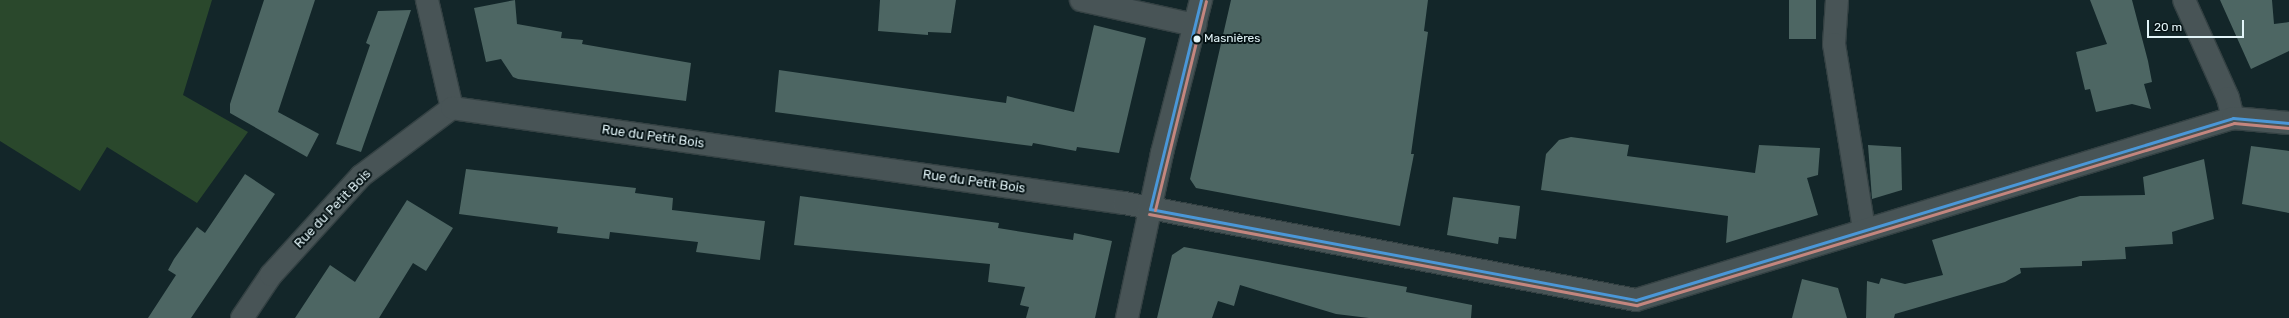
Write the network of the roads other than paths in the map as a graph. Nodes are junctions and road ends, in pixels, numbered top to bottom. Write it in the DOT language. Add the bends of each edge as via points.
graph roads {
  1 [pos="427,0"];
  2 [pos="1081,0"];
  3 [pos="1201,0"];
  4 [pos="1837,0"];
  5 [pos="2184,0"];
  6 [pos="1194,26"];
  7 [pos="452,108"];
  8 [pos="2233,118"];
  9 [pos="2289,122"];
  10 [pos="1150,209"];
  11 [pos="1864,230"];
  12 [pos="242,318"];
  13 [pos="1127,318"];
  1 -- 7 [label="street"];
  2 -- 6 [label="street"];
  3 -- 6 [label="street"];
  4 -- 11 [label="street" via="1834,44"];
  5 -- 8 [label="street" via="2228,98"];
  6 -- 10 [label="street"];
  7 -- 10 [label="street, Rue du Petit Bois"];
  7 -- 12 [label="street, Rue du Petit Bois" via="361,176 271,275"];
  8 -- 9 [label="street"];
  8 -- 11 [label="street, Rue du Petit Bois"];
  10 -- 11 [label="street, Rue du Petit Bois" via="1636,300"];
  10 -- 13 [label="street"];
}
